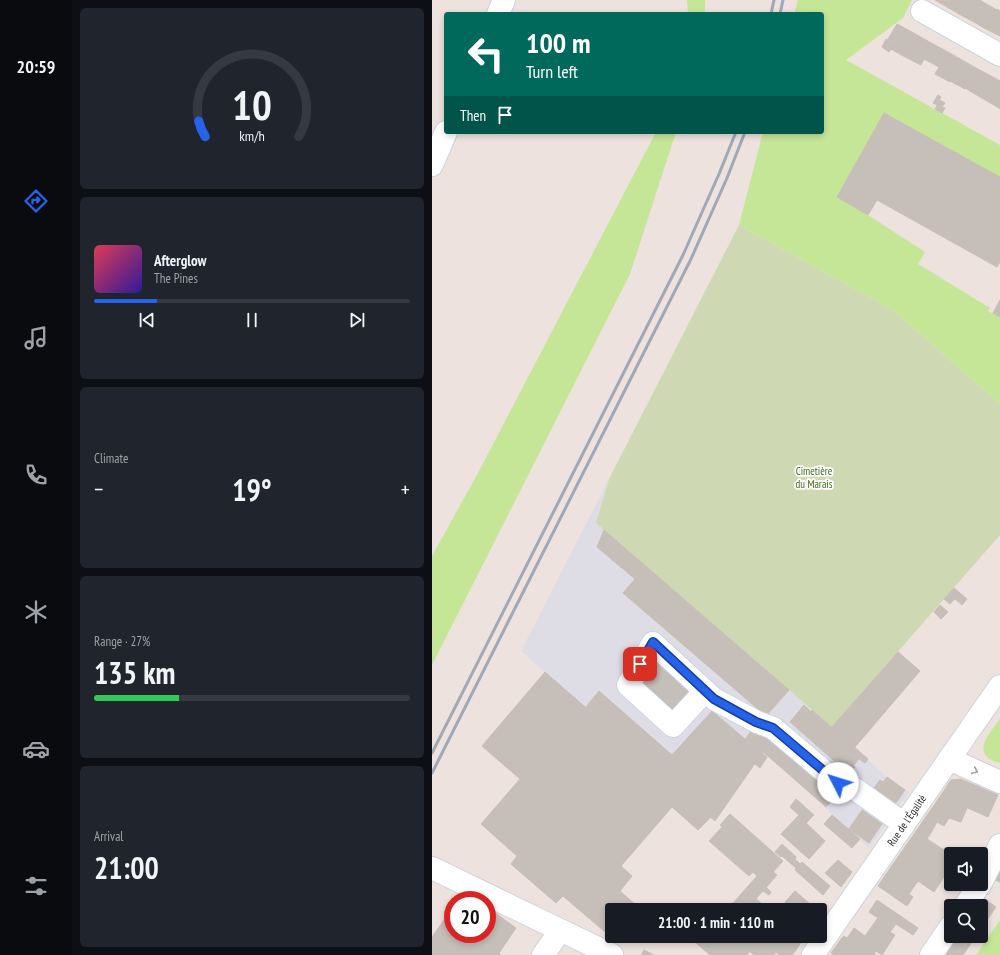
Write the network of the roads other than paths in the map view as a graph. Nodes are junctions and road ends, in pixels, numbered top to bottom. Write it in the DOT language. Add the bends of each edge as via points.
graph roads {
  1 [pos="504,0"];
  2 [pos="922,11"];
  3 [pos="499,12"];
  4 [pos="1000,55"];
  5 [pos="445,134"];
  6 [pos="432,165"];
  7 [pos="1000,686"];
  8 [pos="705,691"];
  9 [pos="949,759"];
  10 [pos="1000,782"];
  11 [pos="904,824"];
  12 [pos="1000,845"];
  13 [pos="432,868"];
  14 [pos="988,869"];
  15 [pos="560,931"];
  16 [pos="944,936"];
  17 [pos="543,955"];
  18 [pos="612,955"];
  19 [pos="813,955"];
  20 [pos="931,955"];
  1 -- 3 [label="street"];
  2 -- 4 [label="street"];
  5 -- 6 [label="street"];
  7 -- 9 [label="street, Rue de l'Égalité"];
  8 -- 11 [label="street" via="714,699 756,722 773,728 838,783 855,789"];
  9 -- 10 [label="street, one-way"];
  9 -- 11 [label="street, Rue de l'Égalité"];
  11 -- 19 [label="street, Rue de l'Égalité"];
  12 -- 14 [label="street"];
  13 -- 15 [label="street"];
  15 -- 17 [label="street"];
  15 -- 18 [label="street"];
  16 -- 20 [label="street"];
}
